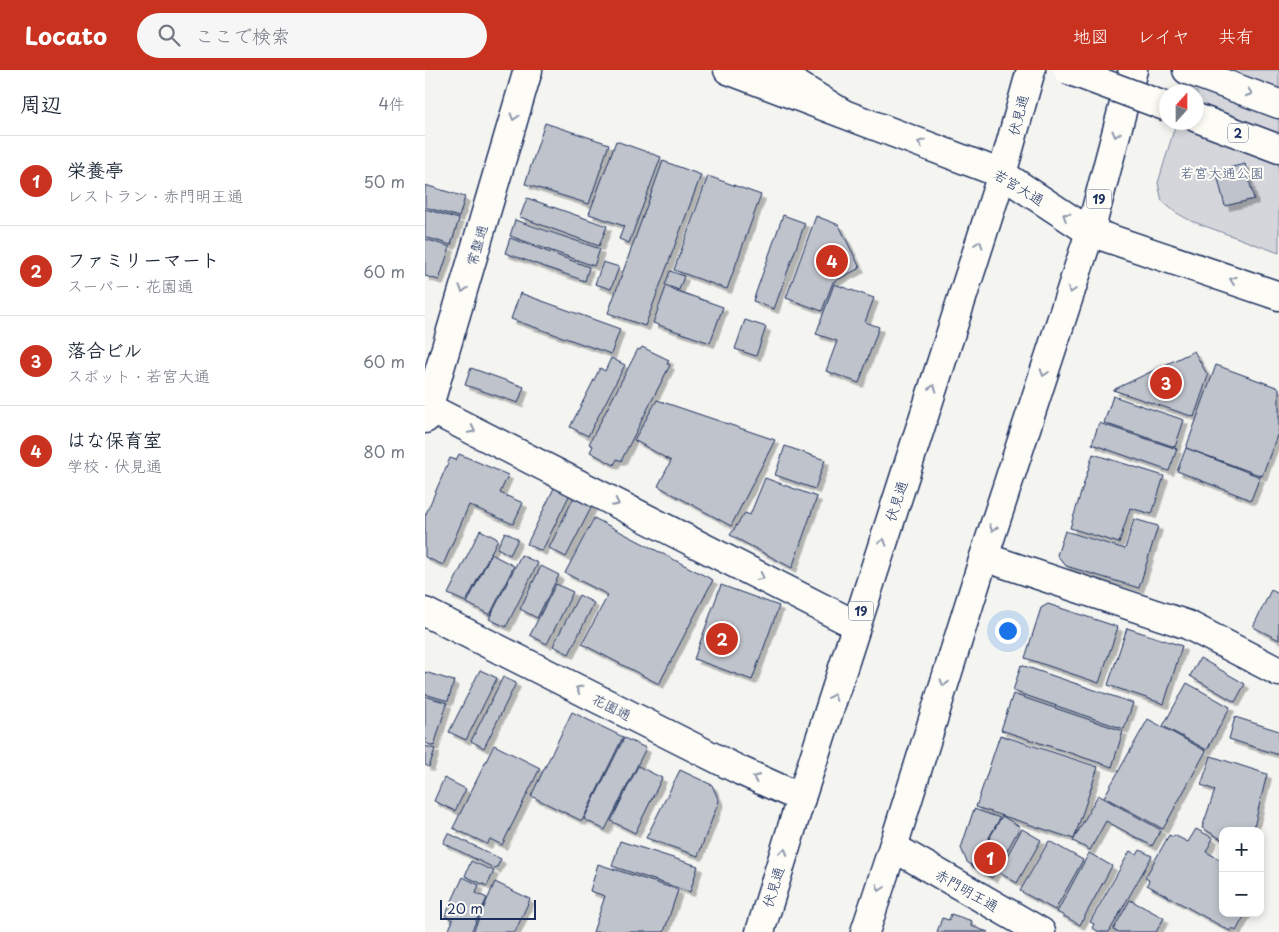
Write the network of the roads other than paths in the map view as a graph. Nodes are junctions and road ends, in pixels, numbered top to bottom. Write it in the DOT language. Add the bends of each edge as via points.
graph roads {
  1 [pos="528,70"];
  2 [pos="728,70"];
  3 [pos="773,70"];
  4 [pos="1031,70"];
  5 [pos="1068,70"];
  6 [pos="1133,70"];
  7 [pos="1187,70"];
  8 [pos="1159,104"];
  9 [pos="1279,104"];
  10 [pos="842,113"];
  11 [pos="1204,121"];
  12 [pos="1279,149"];
  13 [pos="1002,174"];
  14 [pos="1090,232"];
  15 [pos="1279,296"];
  16 [pos="426,411"];
  17 [pos="984,557"];
  18 [pos="425,612"];
  19 [pos="856,625"];
  20 [pos="1279,672"];
  21 [pos="801,798"];
  22 [pos="893,847"];
  23 [pos="759,932"];
  24 [pos="865,932"];
  25 [pos="1041,932"];
  1 -- 16 [label="main road, 常盤通, one-way"];
  2 -- 10 [label="main road, 若宮大通"];
  3 -- 10 [label="main road"];
  4 -- 13 [label="main road, 伏見通 / 19"];
  5 -- 8 [label="main road, bridge"];
  6 -- 14 [label="main road, 19, one-way"];
  7 -- 9 [label="main road, one-way"];
  13 -- 10 [label="main road, 若宮大通, one-way"];
  11 -- 12 [label="main road, 2"];
  14 -- 13 [label="main road, 若宮大通, one-way"];
  19 -- 13 [label="main road, 伏見通 / 19, one-way"];
  15 -- 14 [label="main road, 若宮大通, one-way"];
  14 -- 17 [label="main road, 19, one-way"];
  16 -- 19 [label="main road, one-way"];
  17 -- 20 [label="main road" via="1188,625"];
  17 -- 22 [label="main road, 19, one-way"];
  21 -- 18 [label="main road, 花園通, one-way"];
  21 -- 19 [label="main road, 伏見通 / 19, one-way"];
  23 -- 21 [label="main road, 伏見通 / 19, one-way"];
  22 -- 24 [label="main road, 19, one-way"];
  22 -- 25 [label="main road, 赤門明王通"];
}
